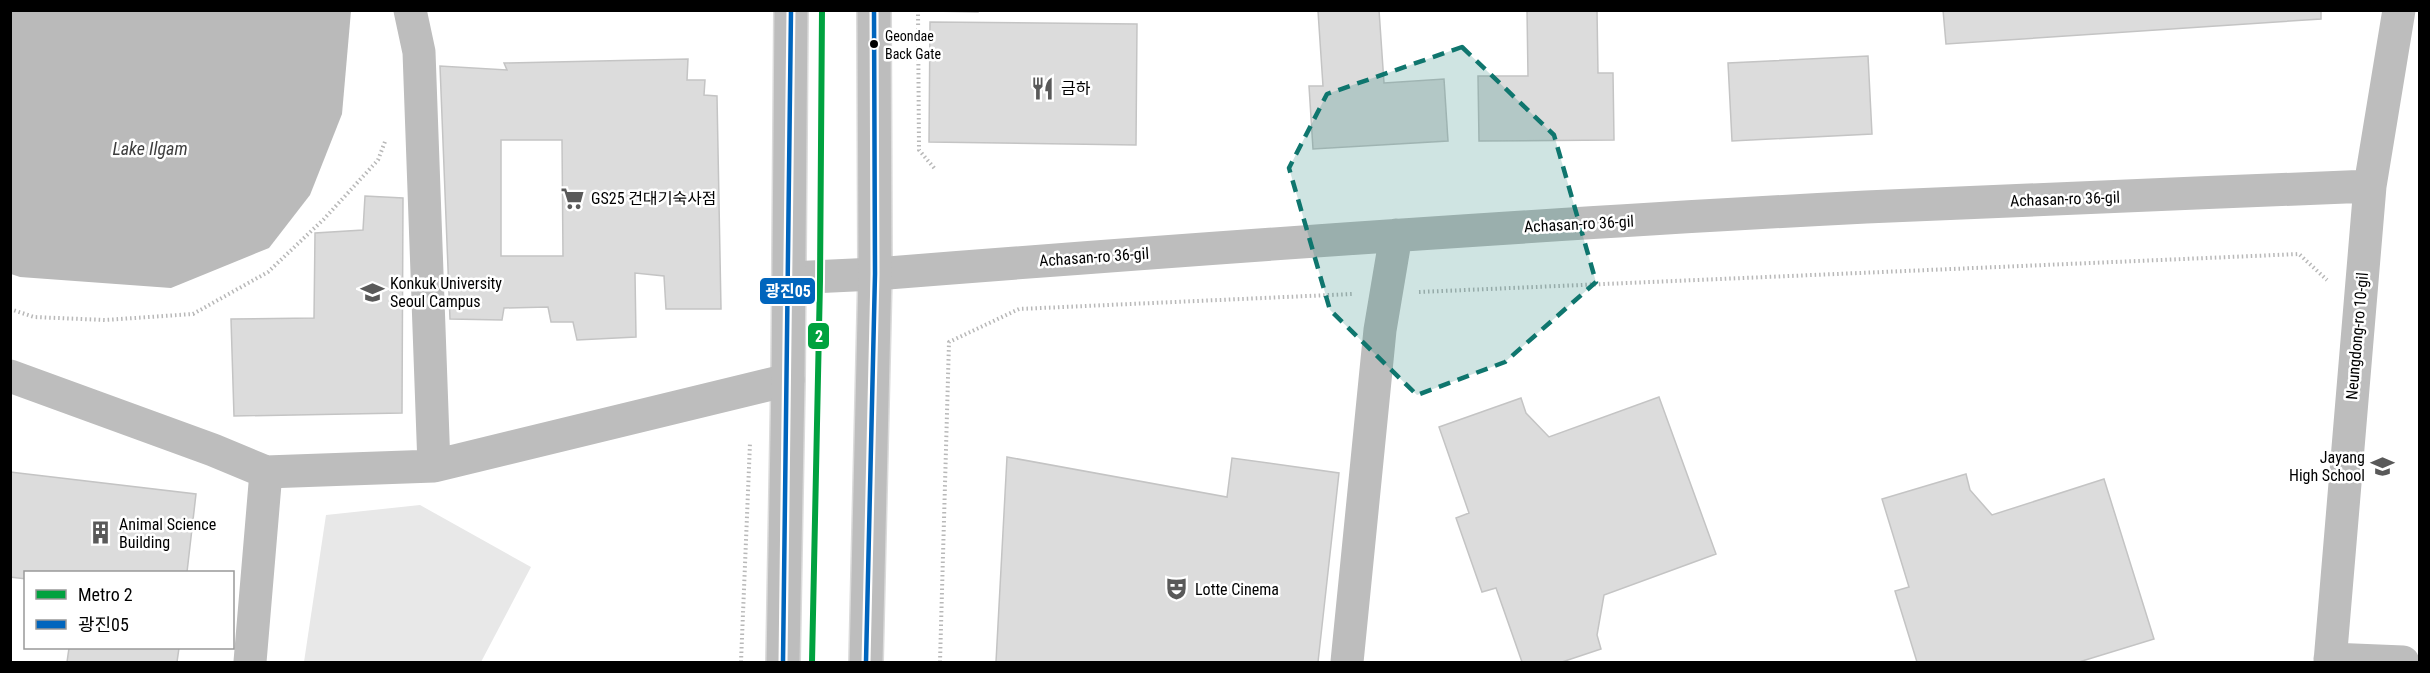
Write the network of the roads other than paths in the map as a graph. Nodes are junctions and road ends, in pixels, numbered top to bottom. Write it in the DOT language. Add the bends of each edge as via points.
graph roads {
  1 [pos="410,10"];
  2 [pos="791,10"];
  3 [pos="874,10"];
  4 [pos="2400,10"];
  5 [pos="2370,186"];
  6 [pos="1396,235"];
  7 [pos="875,274"];
  8 [pos="789,278"];
  9 [pos="10,376"];
  10 [pos="788,380"];
  11 [pos="434,466"];
  12 [pos="266,472"];
  13 [pos="2330,661"];
  14 [pos="250,663"];
  15 [pos="783,663"];
  16 [pos="866,663"];
  17 [pos="1347,663"];
  18 [pos="2403,663"];
  1 -- 11 [label="street" via="419,52"];
  2 -- 8 [label="street"];
  3 -- 7 [label="street"];
  4 -- 5 [label="street, Neungdong-ro 10-gil"];
  5 -- 6 [label="street, Achasan-ro 36-gil" via="1867,207"];
  5 -- 13 [label="street, Neungdong-ro 10-gil"];
  6 -- 7 [label="street, Achasan-ro 36-gil"];
  6 -- 17 [label="street" via="1380,330"];
  7 -- 8 [label="street, Achasan-ro 36-gil"];
  7 -- 16 [label="street"];
  8 -- 10 [label="street"];
  9 -- 12 [label="street"];
  10 -- 11 [label="street"];
  10 -- 15 [label="street"];
  11 -- 12 [label="street"];
  12 -- 14 [label="street"];
  13 -- 18 [label="street"];
}
